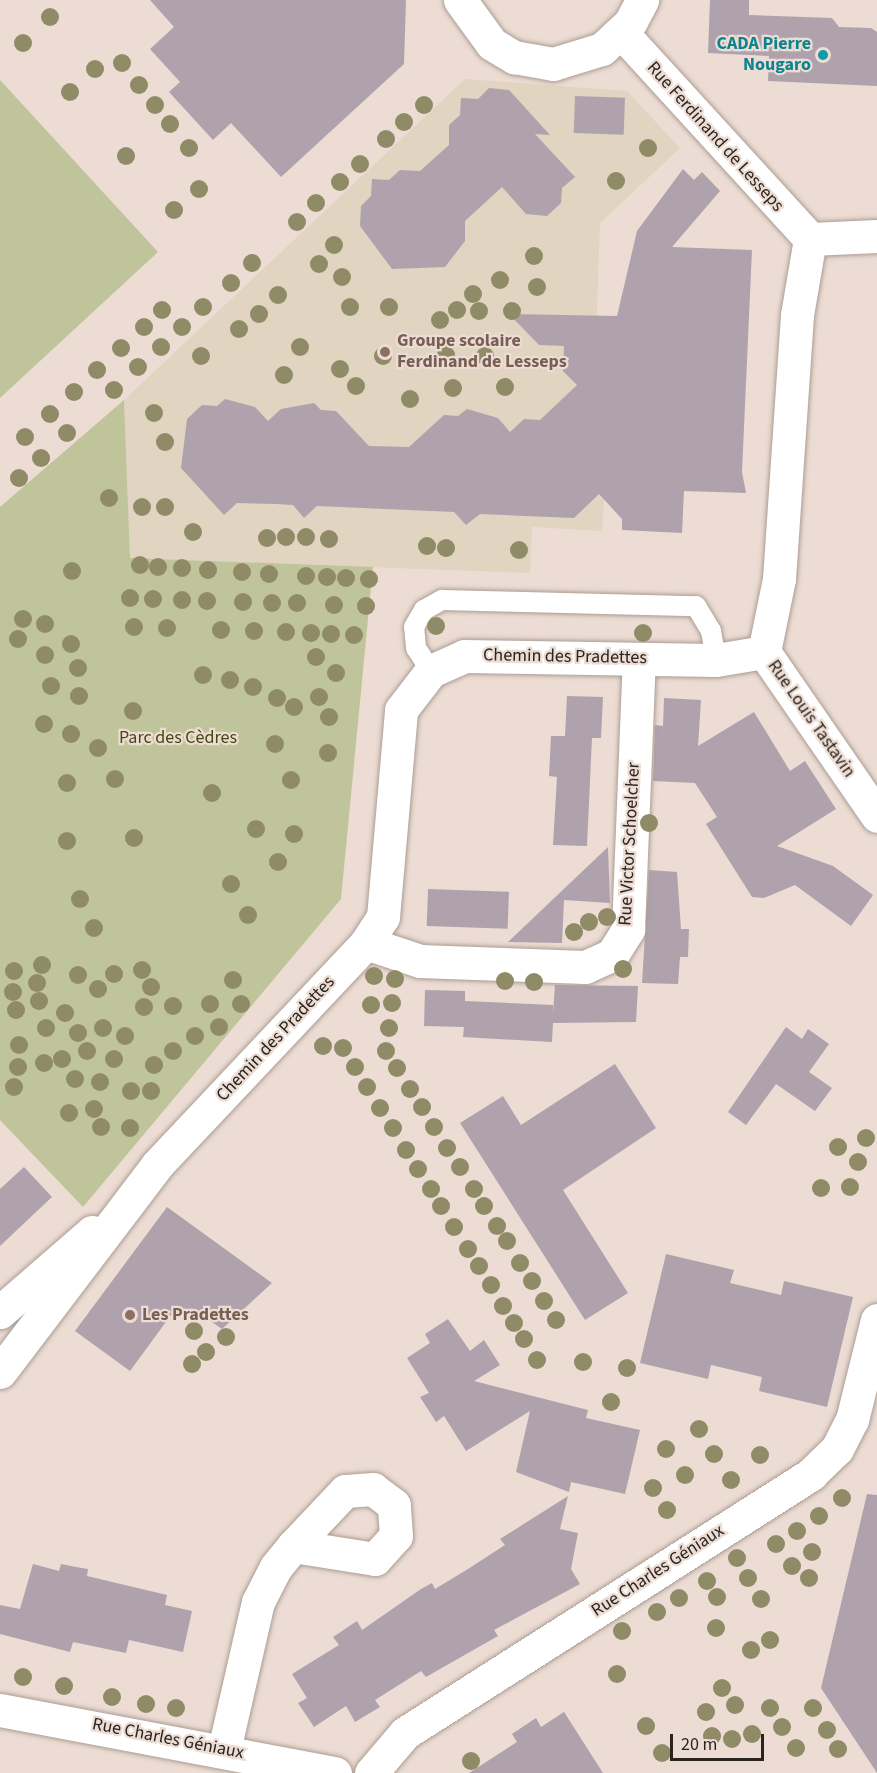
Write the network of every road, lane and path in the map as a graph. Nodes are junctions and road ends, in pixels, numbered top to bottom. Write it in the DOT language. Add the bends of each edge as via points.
graph roads {
  1 [pos="460,0"];
  2 [pos="642,0"];
  3 [pos="622,33"];
  4 [pos="877,236"];
  5 [pos="810,239"];
  6 [pos="764,652"];
  7 [pos="639,659"];
  8 [pos="716,660"];
  9 [pos="430,671"];
  10 [pos="877,816"];
  11 [pos="366,943"];
  12 [pos="120,1212"];
  13 [pos="0,1312"];
  14 [pos="877,1320"];
  15 [pos="0,1372"];
  16 [pos="293,1546"];
  17 [pos="0,1710"];
  18 [pos="224,1750"];
  19 [pos="335,1773"];
  20 [pos="371,1773"];
  1 -- 3 [label="street" via="492,44 533,63 578,60"];
  2 -- 3 [label="street"];
  3 -- 5 [label="street, Rue Ferdinand de Lesseps"];
  4 -- 5 [label="street"];
  5 -- 6 [label="street" via="797,315 779,579"];
  6 -- 8 [label="street, Chemin des Pradettes"];
  6 -- 10 [label="street, Rue Louis Tastavin"];
  7 -- 8 [label="street, Chemin des Pradettes"];
  7 -- 9 [label="street, Chemin des Pradettes" via="464,656"];
  7 -- 11 [label="street, Rue Victor Schoelcher" via="627,929 612,955 585,966 420,961"];
  8 -- 9 [label="lane" via="711,631 696,606 442,600 424,610 414,627 416,648"];
  9 -- 11 [label="street, Chemin des Pradettes" via="401,710 390,884 383,917"];
  11 -- 12 [label="street, Chemin des Pradettes"];
  12 -- 13 [label="street, Chemin des Pradettes"];
  12 -- 15 [label="street, Chemin des Pradettes"];
  14 -- 20 [label="street, Rue Charles Géniaux" via="852,1420 837,1449 811,1474 405,1733"];
  16 -- 18 [label="street" via="258,1602"];
  17 -- 18 [label="street, Rue Charles Géniaux"];
  18 -- 19 [label="street, Rue Charles Géniaux"];
}
